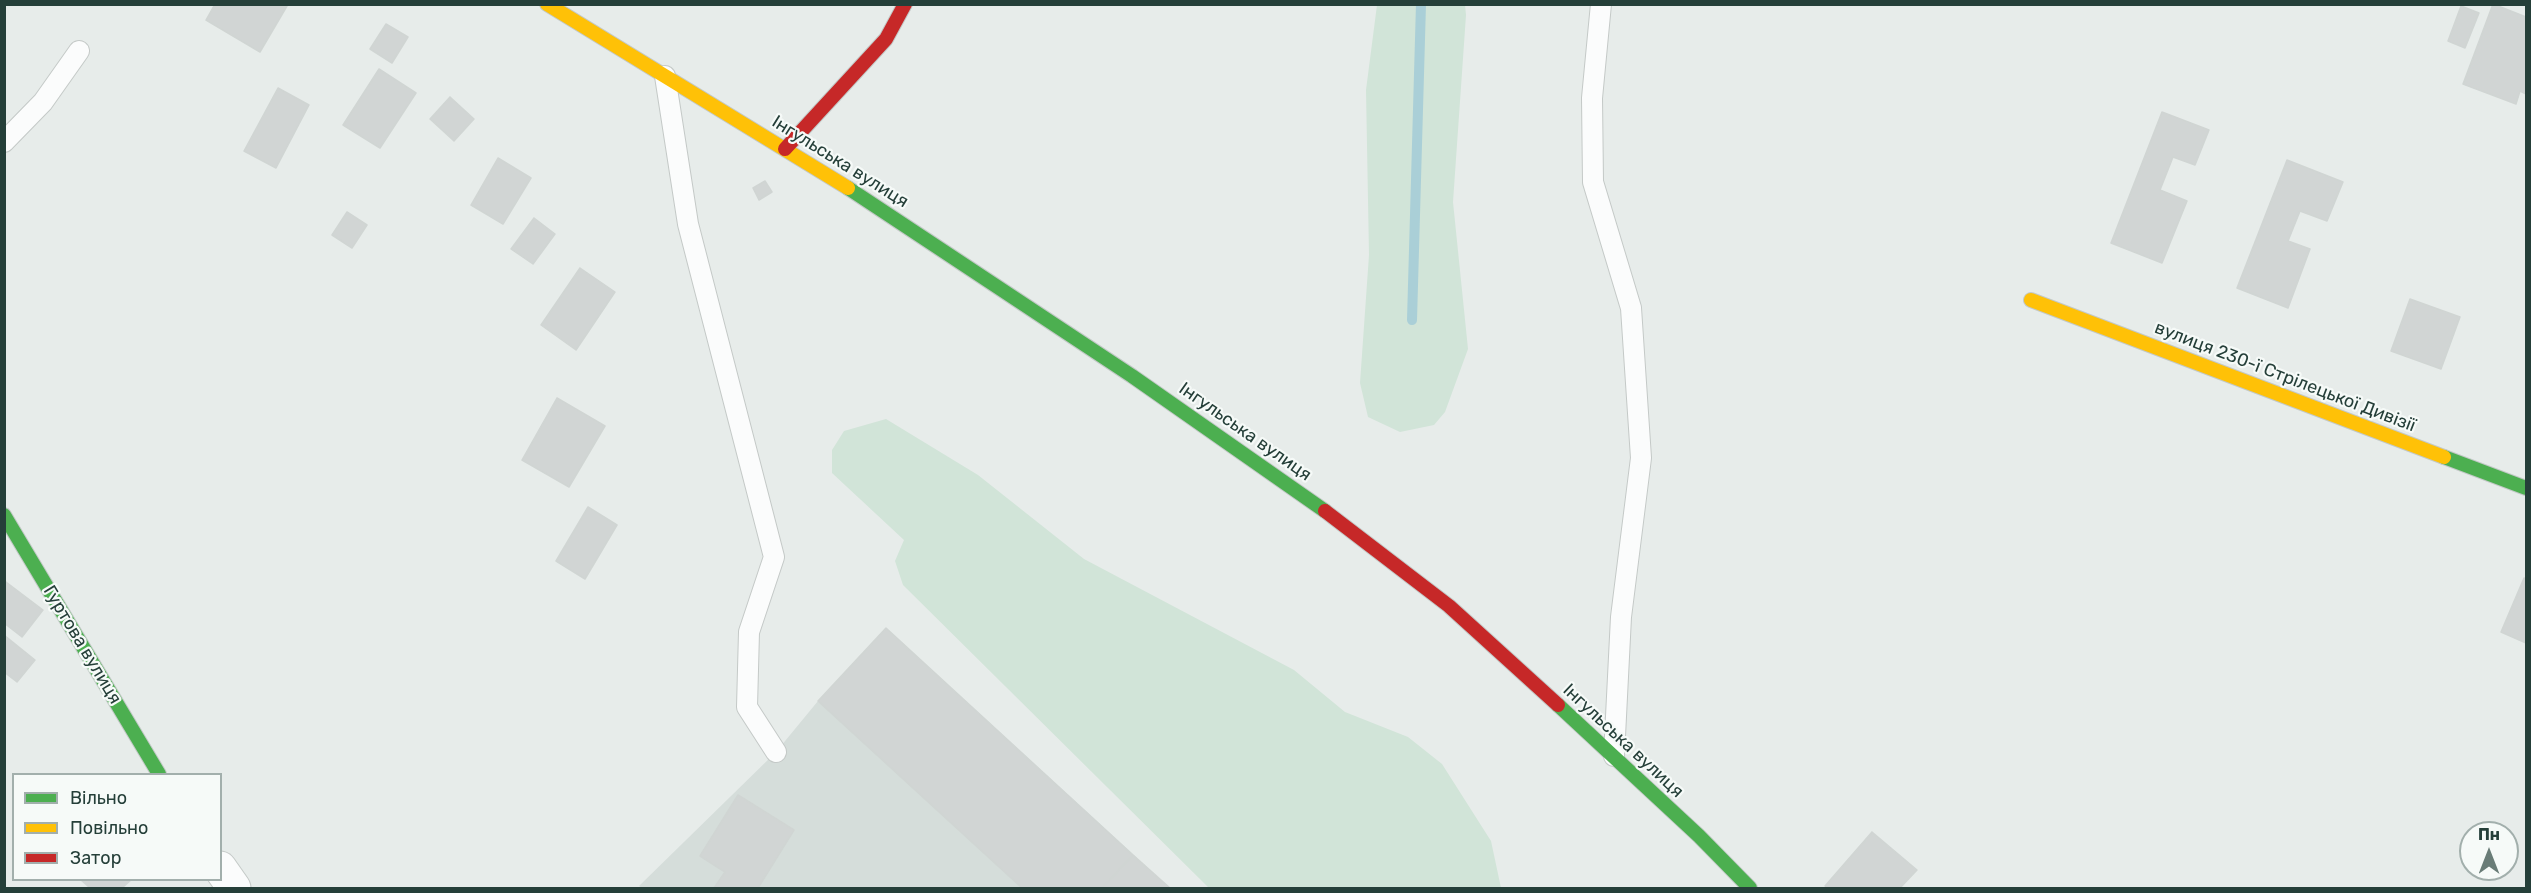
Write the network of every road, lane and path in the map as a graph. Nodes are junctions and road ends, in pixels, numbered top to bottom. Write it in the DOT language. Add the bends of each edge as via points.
graph roads {
  1 [pos="547,4"];
  2 [pos="905,4"];
  3 [pos="1601,4"];
  4 [pos="79,51"];
  5 [pos="665,76"];
  6 [pos="4,142"];
  7 [pos="785,149"];
  8 [pos="2031,300"];
  9 [pos="2526,488"];
  10 [pos="4,515"];
  11 [pos="776,752"];
  12 [pos="1614,756"];
  13 [pos="158,773"];
  14 [pos="222,871"];
  15 [pos="234,888"];
  16 [pos="1750,888"];
  1 -- 5 [label="street, Інгульська вулиця"];
  2 -- 7 [label="street" via="886,39"];
  3 -- 12 [label="lane" via="1592,98 1593,182 1631,308 1641,458 1621,616"];
  4 -- 6 [label="lane" via="43,102"];
  5 -- 7 [label="street, Інгульська вулиця"];
  5 -- 11 [label="lane" via="688,224 774,557 749,632 747,707"];
  7 -- 12 [label="street, Інгульська вулиця" via="876,205 1298,490 1449,606"];
  8 -- 9 [label="street, вулиця 230-ї Стрілецької Дивізії"];
  10 -- 13 [label="street, Гуртова вулиця"];
  12 -- 16 [label="street, Інгульська вулиця"];
  14 -- 15 [label="street"];
}
